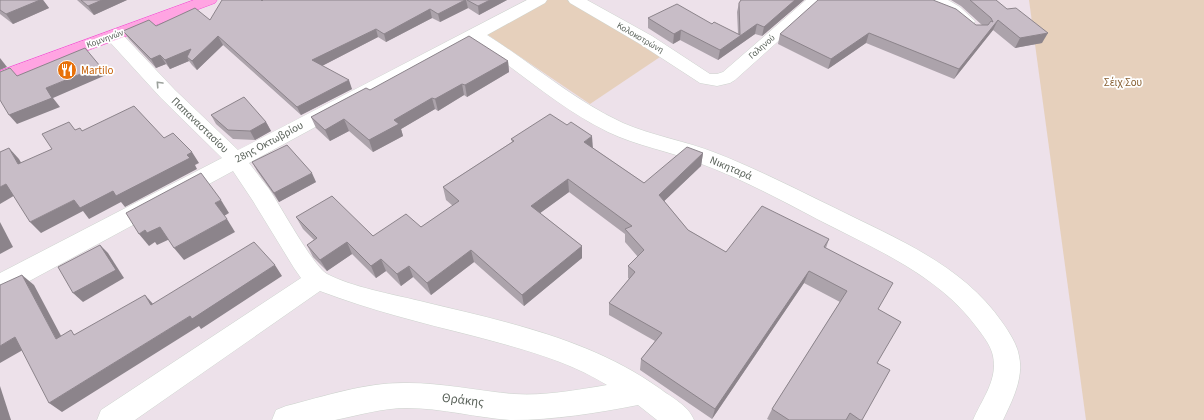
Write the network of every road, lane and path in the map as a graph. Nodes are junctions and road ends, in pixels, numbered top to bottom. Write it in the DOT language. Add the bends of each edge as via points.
graph roads {
  1 [pos="209,0"];
  2 [pos="539,0"];
  3 [pos="576,0"];
  4 [pos="816,0"];
  5 [pos="937,0"];
  6 [pos="977,29"];
  7 [pos="474,34"];
  8 [pos="114,36"];
  9 [pos="703,76"];
  10 [pos="0,77"];
  11 [pos="236,160"];
  12 [pos="317,280"];
  13 [pos="0,285"];
  14 [pos="642,392"];
  15 [pos="111,420"];
  16 [pos="286,420"];
  17 [pos="680,420"];
  18 [pos="987,420"];
  1 -- 8 [label="main road, Κομνηνών"];
  2 -- 7 [label="street, 28ης Οκτωβρίου"];
  3 -- 9 [label="street, Κολοκοτρώνη"];
  4 -- 9 [label="street, Γαληνού" via="724,79 710,80"];
  5 -- 6 [label="street"];
  7 -- 11 [label="street, 28ης Οκτωβρίου"];
  7 -- 18 [label="street, Νικηταρά" via="498,48 563,98 616,128 715,161 771,186 902,252 953,285 982,314 1006,354 1007,363 1000,395"];
  8 -- 10 [label="main road, Κομνηνών"];
  11 -- 8 [label="street, Παπαναστασίου, one-way" via="168,94"];
  11 -- 12 [label="street, Παπαναστασίου"];
  11 -- 13 [label="street, 28ης Οκτωβρίου"];
  12 -- 14 [label="street" via="357,295 561,350 597,365"];
  12 -- 15 [label="street"];
  14 -- 16 [label="street, Θράκης" via="547,407 514,407 426,396 392,396"];
  14 -- 17 [label="street"];
}
